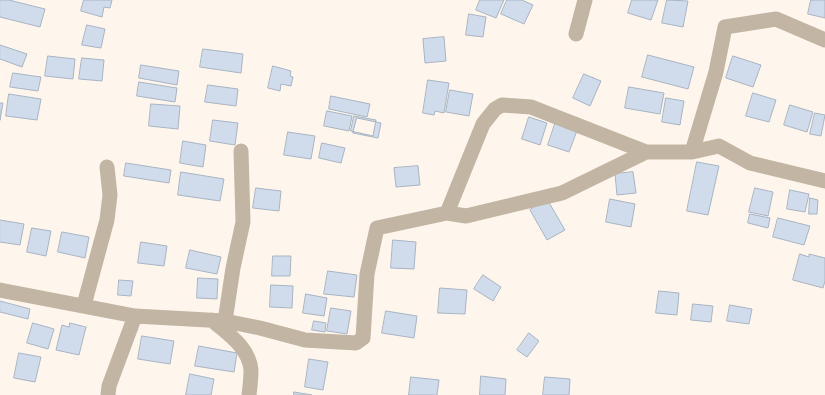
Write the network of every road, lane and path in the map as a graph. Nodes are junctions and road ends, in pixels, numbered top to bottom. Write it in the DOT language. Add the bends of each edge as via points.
graph roads {
  1 [pos="585,0"];
  2 [pos="576,34"];
  3 [pos="825,40"];
  4 [pos="241,151"];
  5 [pos="646,152"];
  6 [pos="692,152"];
  7 [pos="108,167"];
  8 [pos="825,182"];
  9 [pos="447,213"];
  10 [pos="0,290"];
  11 [pos="84,305"];
  12 [pos="135,316"];
  13 [pos="219,320"];
  14 [pos="108,395"];
  15 [pos="249,395"];
  1 -- 2 [label="street"];
  3 -- 6 [label="street" via="776,19 725,27 716,72"];
  4 -- 13 [label="street" via="243,222"];
  5 -- 6 [label="street"];
  5 -- 9 [label="street" via="562,193 466,216"];
  5 -- 9 [label="street" via="531,107 502,105 495,109 483,124"];
  6 -- 8 [label="street" via="718,146 750,163"];
  7 -- 11 [label="street" via="110,195 107,220"];
  9 -- 13 [label="street" via="377,228 367,274 364,338 356,343 304,340"];
  10 -- 11 [label="street"];
  11 -- 12 [label="street"];
  12 -- 13 [label="street"];
  12 -- 14 [label="street" via="108,386"];
  13 -- 15 [label="street" via="246,352 251,370"];
}
